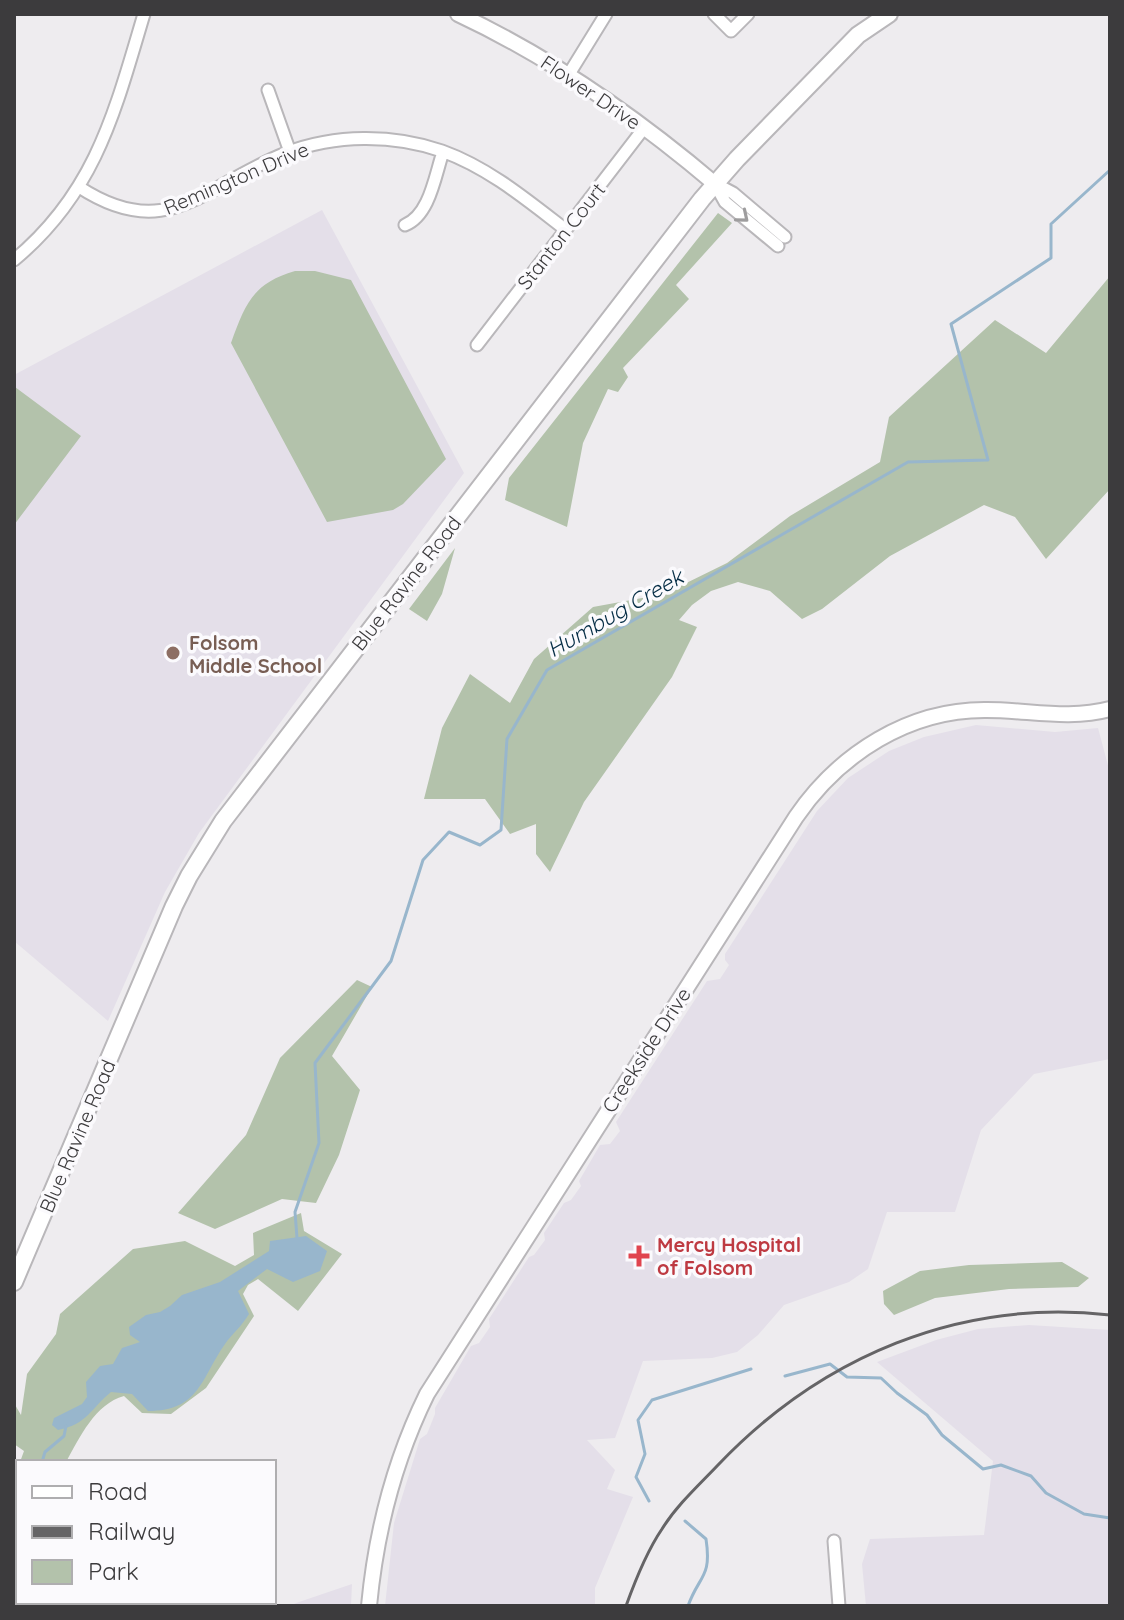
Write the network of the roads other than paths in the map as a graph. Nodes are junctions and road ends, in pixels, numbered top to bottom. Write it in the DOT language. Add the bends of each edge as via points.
graph roads {
  1 [pos="144,14"];
  2 [pos="458,14"];
  3 [pos="606,14"];
  4 [pos="714,14"];
  5 [pos="748,14"];
  6 [pos="871,14"];
  7 [pos="889,14"];
  8 [pos="858,35"];
  9 [pos="569,74"];
  10 [pos="268,90"];
  11 [pos="644,128"];
  12 [pos="290,152"];
  13 [pos="443,152"];
  14 [pos="715,184"];
  15 [pos="79,187"];
  16 [pos="405,225"];
  17 [pos="566,230"];
  18 [pos="781,242"];
  19 [pos="14,260"];
  20 [pos="477,345"];
  21 [pos="1110,709"];
  22 [pos="14,1282"];
  23 [pos="834,1541"];
  24 [pos="369,1606"];
  25 [pos="839,1606"];
  1 -- 15 [label="street" via="114,115"];
  2 -- 9 [label="street, Flower Drive"];
  3 -- 9 [label="street"];
  4 -- 5 [label="street" via="731,31"];
  6 -- 8 [label="main road, Blue Ravine Road"];
  7 -- 8 [label="main road, Blue Ravine Road"];
  8 -- 14 [label="main road, Blue Ravine Road"];
  9 -- 11 [label="street, Flower Drive"];
  10 -- 12 [label="street"];
  11 -- 14 [label="street, Flower Drive"];
  11 -- 17 [label="street, Stanton Court"];
  12 -- 13 [label="street, Remington Drive" via="361,139"];
  12 -- 15 [label="street, Remington Drive" via="160,212 121,209"];
  13 -- 16 [label="street" via="422,213"];
  13 -- 17 [label="street, Remington Drive" via="487,172"];
  14 -- 18 [label="street, Flower Drive" via="733,193"];
  14 -- 22 [label="main road, Blue Ravine Road" via="210,840 174,906"];
  15 -- 19 [label="street"];
  17 -- 20 [label="street, Stanton Court"];
  21 -- 24 [label="street, Creekside Drive" via="1056,715 986,710 932,717 879,739 815,791 427,1394 390,1485"];
  23 -- 25 [label="street"];
}
